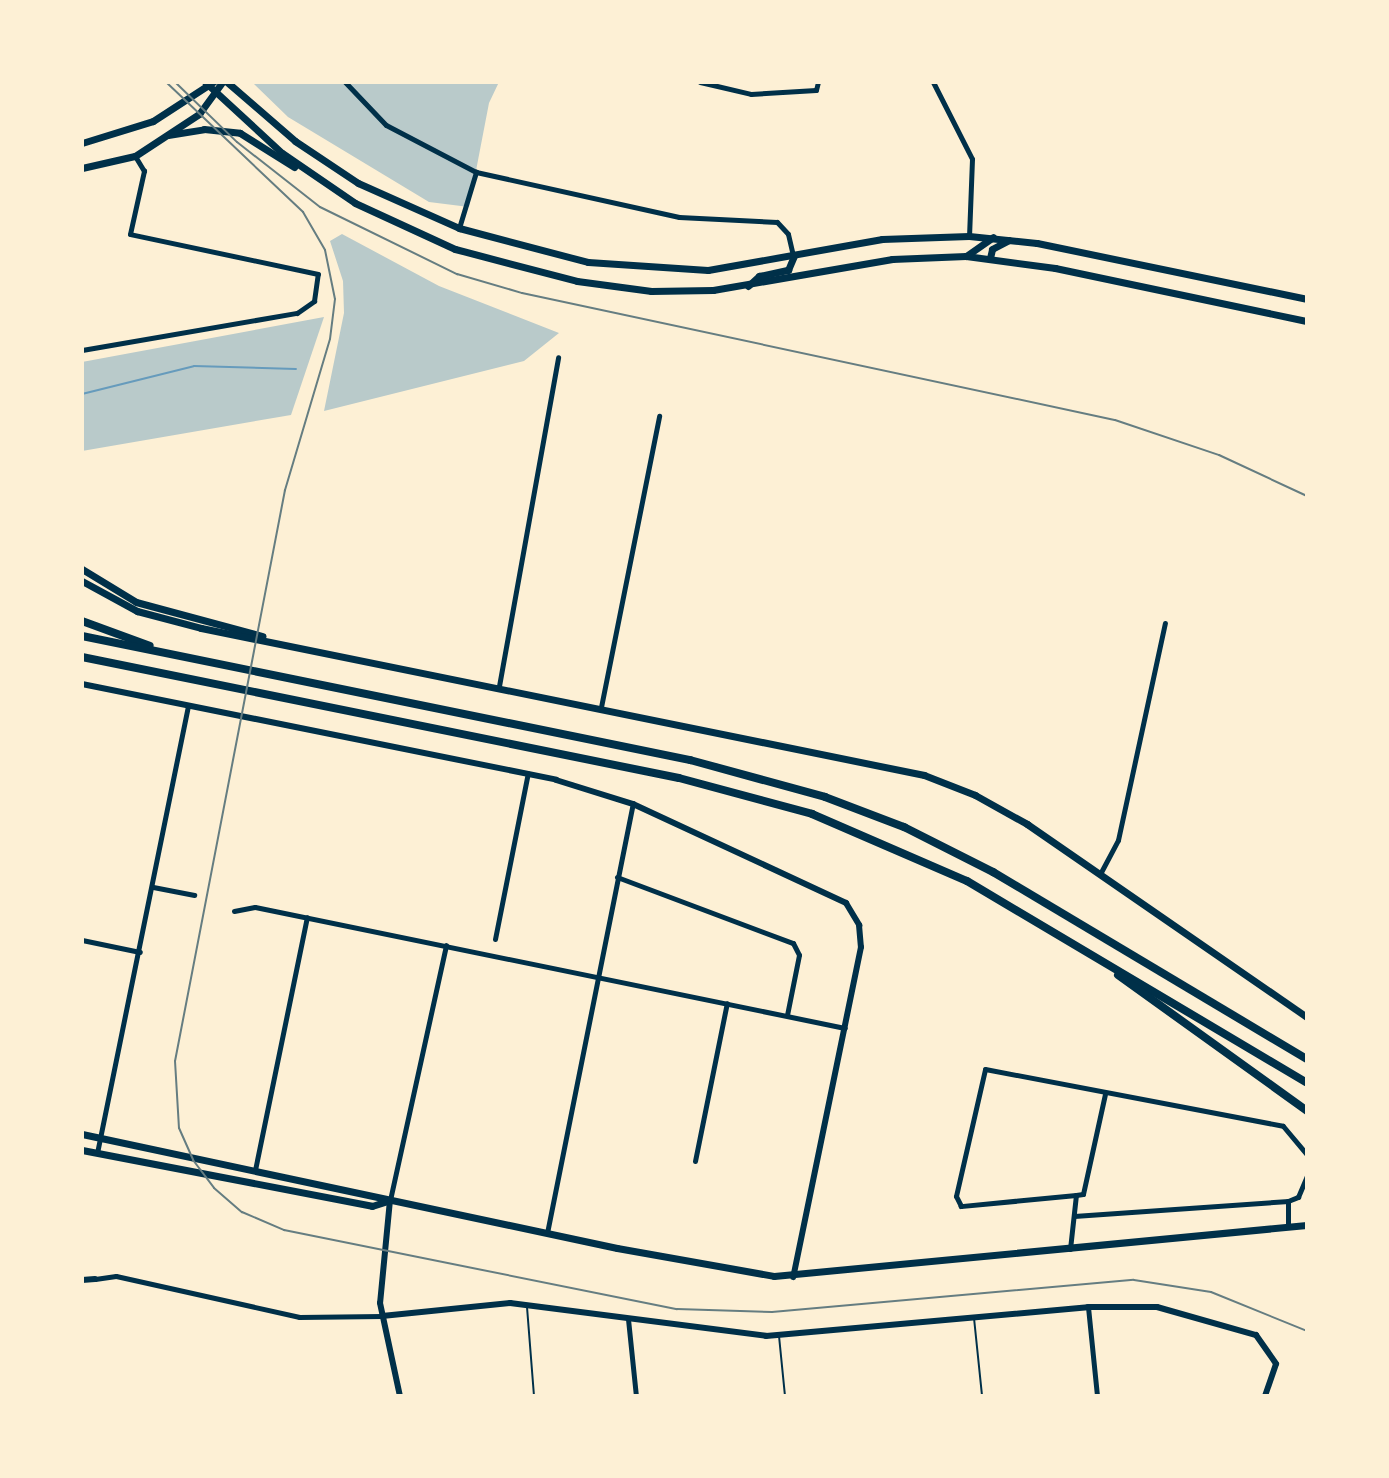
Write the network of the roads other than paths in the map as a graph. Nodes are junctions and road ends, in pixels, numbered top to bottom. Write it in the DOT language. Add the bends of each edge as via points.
graph roads {
  1 [pos="225,82"];
  2 [pos="345,82"];
  3 [pos="700,82"];
  4 [pos="818,82"];
  5 [pos="933,82"];
  6 [pos="208,83"];
  7 [pos="217,94"];
  8 [pos="168,135"];
  9 [pos="82,143"];
  10 [pos="135,156"];
  11 [pos="82,168"];
  12 [pos="476,172"];
  13 [pos="325,185"];
  14 [pos="459,228"];
  15 [pos="969,236"];
  16 [pos="993,237"];
  17 [pos="1011,239"];
  18 [pos="794,256"];
  19 [pos="966,256"];
  20 [pos="990,258"];
  21 [pos="746,287"];
  22 [pos="1307,299"];
  23 [pos="1307,321"];
  24 [pos="82,350"];
  25 [pos="558,357"];
  26 [pos="659,416"];
  27 [pos="82,569"];
  28 [pos="82,581"];
  29 [pos="82,621"];
  30 [pos="1165,623"];
  31 [pos="82,636"];
  32 [pos="311,649"];
  33 [pos="161,652"];
  34 [pos="82,657"];
  35 [pos="82,684"];
  36 [pos="499,686"];
  37 [pos="188,705"];
  38 [pos="601,707"];
  39 [pos="528,772"];
  40 [pos="633,804"];
  41 [pos="1100,874"];
  42 [pos="617,877"];
  43 [pos="153,887"];
  44 [pos="194,895"];
  45 [pos="234,911"];
  46 [pos="307,917"];
  47 [pos="495,939"];
  48 [pos="82,940"];
  49 [pos="446,945"];
  50 [pos="140,952"];
  51 [pos="1103,961"];
  52 [pos="595,975"];
  53 [pos="727,1003"];
  54 [pos="787,1015"];
  55 [pos="1307,1017"];
  56 [pos="845,1028"];
  57 [pos="1307,1059"];
  58 [pos="1307,1083"];
  59 [pos="1105,1094"];
  60 [pos="1307,1111"];
  61 [pos="82,1134"];
  62 [pos="100,1138"];
  63 [pos="82,1150"];
  64 [pos="97,1153"];
  65 [pos="1307,1155"];
  66 [pos="695,1161"];
  67 [pos="255,1170"];
  68 [pos="1307,1176"];
  69 [pos="1076,1195"];
  70 [pos="390,1200"];
  71 [pos="1288,1201"];
  72 [pos="1074,1216"];
  73 [pos="1307,1225"];
  74 [pos="1288,1227"];
  75 [pos="547,1233"];
  76 [pos="1070,1249"];
  77 [pos="793,1277"];
  78 [pos="95,1279"];
  79 [pos="82,1280"];
  80 [pos="527,1306"];
  81 [pos="1088,1307"];
  82 [pos="382,1316"];
  83 [pos="974,1317"];
  84 [pos="628,1319"];
  85 [pos="779,1335"];
  86 [pos="400,1396"];
  87 [pos="534,1396"];
  88 [pos="636,1396"];
  89 [pos="785,1396"];
  90 [pos="982,1396"];
  91 [pos="1097,1396"];
  92 [pos="1265,1396"];
  1 -- 7 [label="main road"];
  1 -- 14 [label="main road" via="336,170"];
  2 -- 12 [label="street" via="386,125"];
  3 -- 4 [label="street" via="751,94 816,90"];
  5 -- 15 [label="street" via="972,159"];
  6 -- 7 [label="main road"];
  6 -- 9 [label="main road" via="153,121"];
  7 -- 8 [label="main road"];
  7 -- 13 [label="main road"];
  8 -- 10 [label="main road"];
  8 -- 13 [label="main road" via="204,129 240,133"];
  10 -- 11 [label="main road"];
  10 -- 24 [label="street" via="144,171 130,234 318,274 314,301 297,313"];
  12 -- 14 [label="street"];
  12 -- 18 [label="street" via="679,217 777,222 788,234"];
  13 -- 21 [label="main road" via="419,235 514,267 629,289"];
  14 -- 18 [label="main road" via="531,249 639,269 708,270"];
  15 -- 16 [label="main road"];
  15 -- 18 [label="main road" via="897,237"];
  16 -- 17 [label="main road"];
  16 -- 19 [label="main road"];
  17 -- 20 [label="main road" via="992,249"];
  17 -- 22 [label="main road"];
  18 -- 21 [label="main road" via="788,270 759,276"];
  19 -- 20 [label="main road"];
  19 -- 21 [label="main road" via="892,259"];
  20 -- 23 [label="main road"];
  25 -- 36 [label="street" via="552,415"];
  26 -- 38 [label="street"];
  27 -- 32 [label="main road" via="102,585 151,607"];
  28 -- 32 [label="main road" via="137,611"];
  29 -- 33 [label="highway"];
  30 -- 41 [label="street" via="1118,840"];
  31 -- 33 [label="highway"];
  32 -- 36 [label="main road"];
  33 -- 57 [label="highway" via="690,760 857,808 993,872"];
  34 -- 51 [label="highway" via="773,801 930,862"];
  35 -- 37 [label="street"];
  36 -- 38 [label="main road"];
  37 -- 39 [label="street"];
  37 -- 43 [label="street"];
  38 -- 41 [label="main road" via="924,775 975,795"];
  39 -- 40 [label="street"];
  39 -- 47 [label="street"];
  40 -- 42 [label="street"];
  40 -- 56 [label="street" via="846,903 859,925 861,947"];
  41 -- 55 [label="main road"];
  42 -- 52 [label="street"];
  42 -- 54 [label="street" via="793,943 799,955"];
  43 -- 44 [label="street"];
  43 -- 50 [label="street"];
  45 -- 46 [label="street" via="244,905"];
  46 -- 49 [label="street"];
  46 -- 67 [label="street"];
  48 -- 50 [label="street"];
  49 -- 52 [label="street"];
  49 -- 70 [label="street"];
  50 -- 62 [label="street"];
  51 -- 58 [label="highway"];
  51 -- 60 [label="highway" via="1136,991"];
  52 -- 53 [label="street"];
  52 -- 75 [label="street"];
  53 -- 54 [label="street"];
  53 -- 66 [label="street"];
  54 -- 56 [label="street"];
  56 -- 77 [label="street"];
  59 -- 65 [label="street" via="1283,1126"];
  59 -- 69 [label="street" via="1083,1194"];
  59 -- 69 [label="street" via="981,1072 956,1196 961,1206"];
  61 -- 62 [label="main road"];
  62 -- 64 [label="street"];
  62 -- 67 [label="main road"];
  63 -- 64 [label="main road"];
  64 -- 70 [label="main road" via="372,1206"];
  67 -- 70 [label="main road"];
  68 -- 71 [label="street" via="1298,1197"];
  69 -- 72 [label="street"];
  70 -- 75 [label="main road"];
  70 -- 82 [label="street"];
  71 -- 72 [label="street"];
  71 -- 74 [label="street"];
  72 -- 76 [label="street"];
  73 -- 74 [label="main road"];
  74 -- 76 [label="main road"];
  75 -- 77 [label="main road" via="729,1271"];
  76 -- 77 [label="main road"];
  78 -- 79 [label="street"];
  78 -- 82 [label="street" via="116,1276 299,1317"];
  80 -- 82 [label="street"];
  80 -- 84 [label="street"];
  80 -- 87 [label="lane"];
  81 -- 83 [label="street"];
  81 -- 91 [label="street"];
  81 -- 92 [label="street" via="1157,1307 1256,1335 1274,1357 1274,1379"];
  82 -- 86 [label="street"];
  83 -- 85 [label="street"];
  83 -- 90 [label="lane"];
  84 -- 85 [label="street" via="735,1336"];
  84 -- 88 [label="street"];
  85 -- 89 [label="lane"];
}
